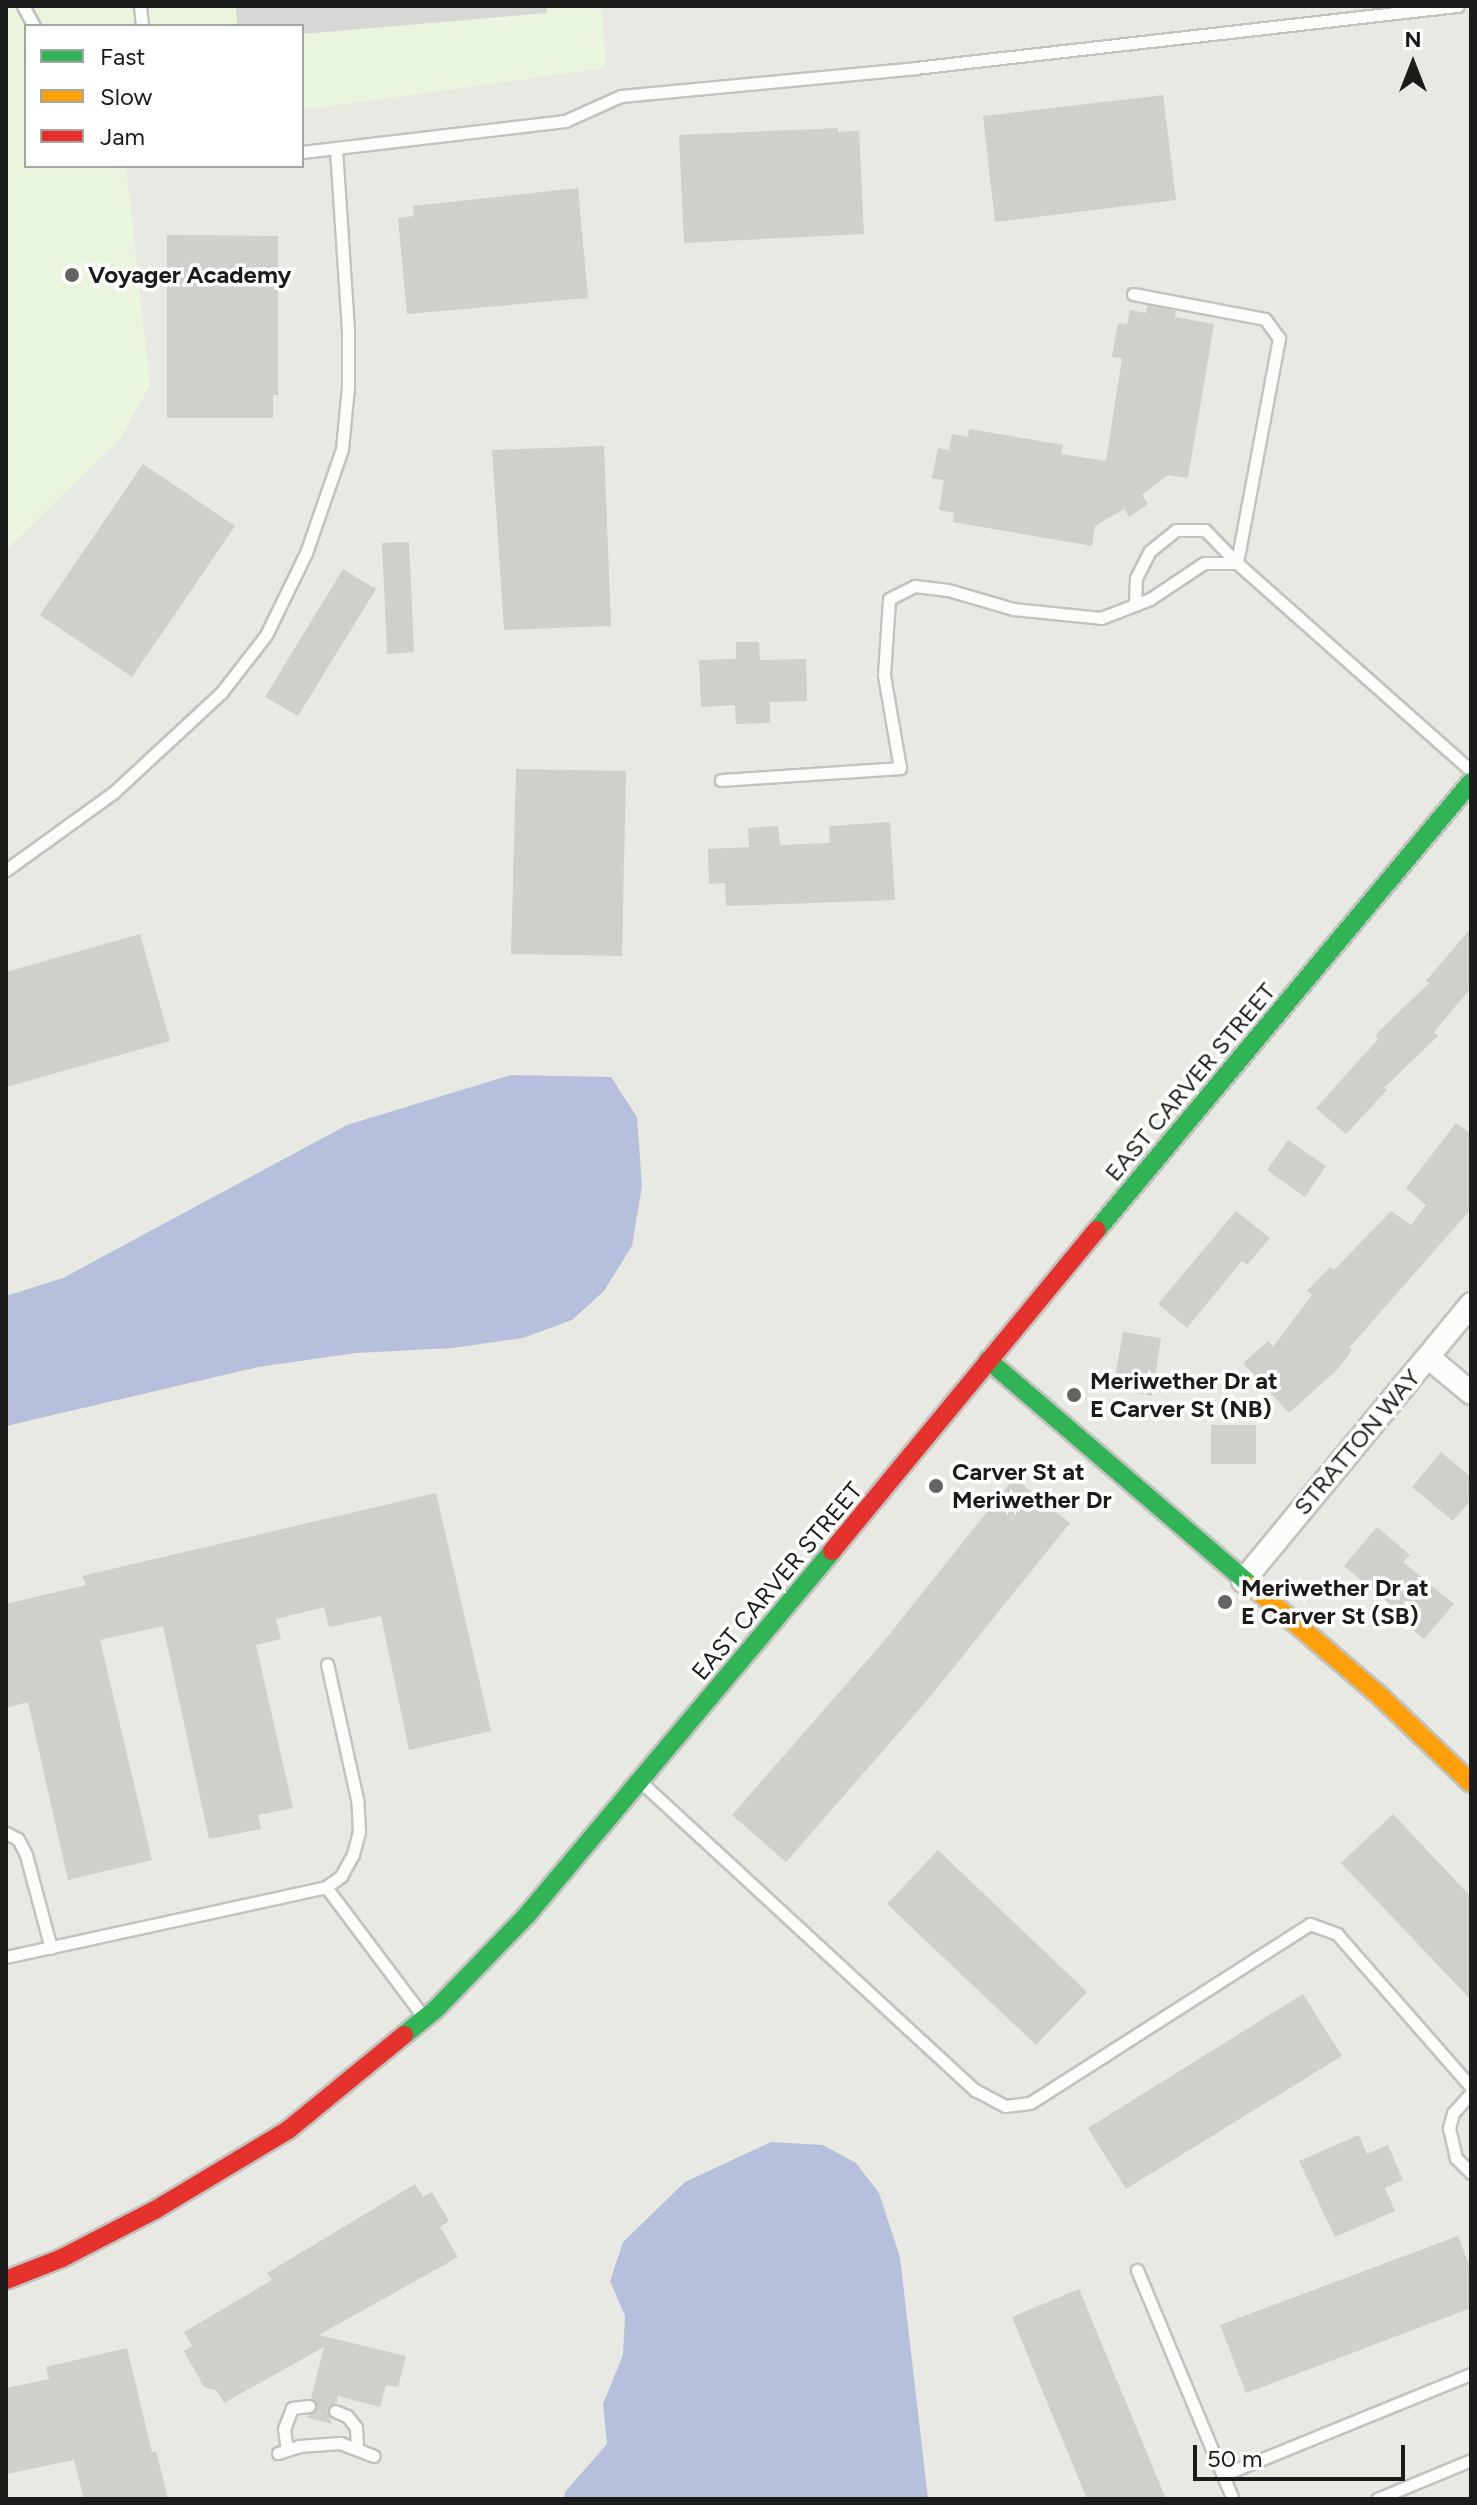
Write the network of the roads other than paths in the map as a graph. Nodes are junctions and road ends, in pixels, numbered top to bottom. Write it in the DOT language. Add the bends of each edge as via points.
graph roads {
  1 [pos="23,6"];
  2 [pos="1457,6"];
  3 [pos="33,24"];
  4 [pos="336,149"];
  5 [pos="304,152"];
  6 [pos="1133,294"];
  7 [pos="1237,563"];
  8 [pos="1135,605"];
  9 [pos="1471,771"];
  10 [pos="721,780"];
  11 [pos="1471,782"];
  12 [pos="6,870"];
  13 [pos="1471,1304"];
  14 [pos="1428,1357"];
  15 [pos="988,1360"];
  16 [pos="1471,1393"];
  17 [pos="1243,1581"];
  18 [pos="327,1664"];
  19 [pos="641,1782"];
  20 [pos="1471,1783"];
  21 [pos="6,1833"];
  22 [pos="326,1887"];
  23 [pos="51,1948"];
  24 [pos="6,1957"];
  25 [pos="425,2018"];
  26 [pos="1471,2090"];
  27 [pos="1471,2173"];
  28 [pos="1137,2270"];
  29 [pos="6,2280"];
  30 [pos="1471,2374"];
  31 [pos="309,2406"];
  32 [pos="335,2411"];
  33 [pos="357,2449"];
  34 [pos="374,2456"];
  35 [pos="1471,2460"];
  36 [pos="1223,2475"];
  37 [pos="1233,2499"];
  38 [pos="1377,2499"];
  1 -- 3 [label="lane"];
  2 -- 4 [label="lane" via="621,96 565,121"];
  4 -- 5 [label="lane"];
  4 -- 12 [label="lane" via="348,387 342,449 306,553 266,635 221,693 114,792"];
  6 -- 7 [label="lane" via="1265,319 1279,338"];
  7 -- 8 [label="lane" via="1204,563"];
  7 -- 8 [label="lane" via="1205,530 1176,530 1150,551 1136,578"];
  7 -- 9 [label="lane"];
  8 -- 10 [label="lane" via="1101,618 1013,609 915,586 889,599 884,675 900,768"];
  11 -- 15 [label="street, EAST CARVER STREET"];
  13 -- 14 [label="street, STRATTON WAY"];
  14 -- 16 [label="street"];
  14 -- 17 [label="street, STRATTON WAY"];
  15 -- 17 [label="street"];
  15 -- 19 [label="street, EAST CARVER STREET"];
  17 -- 20 [label="street" via="1382,1698"];
  18 -- 22 [label="lane" via="357,1799 359,1832 341,1876"];
  19 -- 25 [label="street, EAST CARVER STREET" via="527,1915"];
  19 -- 26 [label="lane" via="975,2090 1005,2106 1030,2103 1310,1924 1337,1934"];
  21 -- 23 [label="lane" via="18,1839 26,1855"];
  22 -- 23 [label="lane"];
  22 -- 25 [label="lane"];
  23 -- 24 [label="lane"];
  25 -- 29 [label="street, EAST CARVER STREET" via="288,2130 62,2258"];
  26 -- 27 [label="lane" via="1453,2113 1449,2128 1456,2158"];
  28 -- 36 [label="lane"];
  30 -- 36 [label="lane"];
  31 -- 33 [label="lane" via="292,2408 282,2452 340,2443"];
  32 -- 33 [label="lane" via="356,2427"];
  33 -- 34 [label="lane"];
  35 -- 38 [label="lane"];
  36 -- 37 [label="lane"];
}
